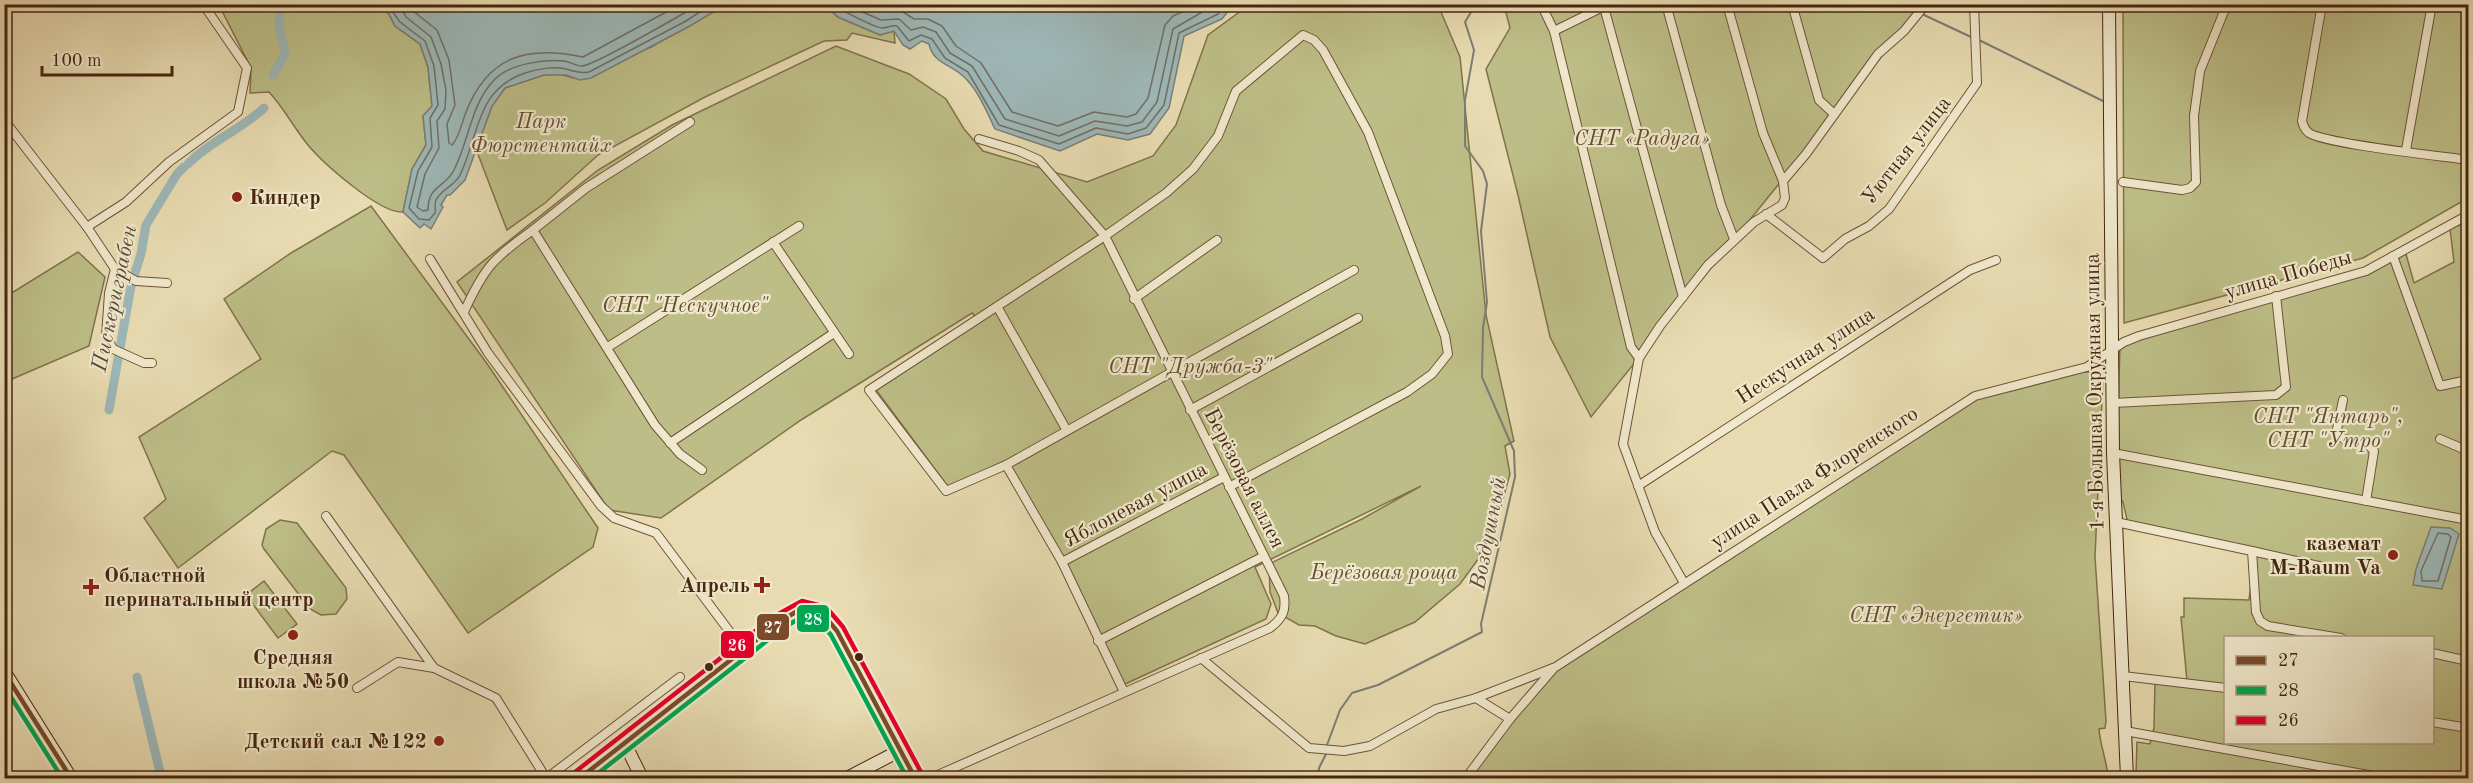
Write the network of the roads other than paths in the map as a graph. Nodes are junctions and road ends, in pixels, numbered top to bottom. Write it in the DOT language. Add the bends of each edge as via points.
graph roads {
  1 [pos="202,4"];
  2 [pos="1541,4"];
  3 [pos="1666,4"];
  4 [pos="1727,4"];
  5 [pos="1792,4"];
  6 [pos="1974,4"];
  7 [pos="2109,4"];
  8 [pos="2322,4"];
  9 [pos="2432,4"];
  10 [pos="2226,5"];
  11 [pos="1607,6"];
  12 [pos="1924,6"];
  13 [pos="1554,31"];
  14 [pos="1833,113"];
  15 [pos="4,120"];
  16 [pos="690,122"];
  17 [pos="980,139"];
  18 [pos="2406,150"];
  19 [pos="2469,160"];
  20 [pos="1783,181"];
  21 [pos="2123,182"];
  22 [pos="1766,214"];
  23 [pos="2469,215"];
  24 [pos="799,226"];
  25 [pos="87,227"];
  26 [pos="533,231"];
  27 [pos="1105,236"];
  28 [pos="1734,239"];
  29 [pos="1217,240"];
  30 [pos="773,242"];
  31 [pos="2393,256"];
  32 [pos="430,259"];
  33 [pos="1996,260"];
  34 [pos="115,269"];
  35 [pos="1354,270"];
  36 [pos="167,283"];
  37 [pos="2276,296"];
  38 [pos="1683,297"];
  39 [pos="1134,299"];
  40 [pos="998,308"];
  41 [pos="464,312"];
  42 [pos="1358,318"];
  43 [pos="834,333"];
  44 [pos="608,347"];
  45 [pos="2111,353"];
  46 [pos="849,354"];
  47 [pos="1640,358"];
  48 [pos="152,363"];
  49 [pos="1170,370"];
  50 [pos="2469,380"];
  51 [pos="2343,400"];
  52 [pos="2113,403"];
  53 [pos="1190,410"];
  54 [pos="1066,429"];
  55 [pos="2440,439"];
  56 [pos="670,443"];
  57 [pos="2469,451"];
  58 [pos="2113,453"];
  59 [pos="1006,465"];
  60 [pos="702,470"];
  61 [pos="1224,477"];
  62 [pos="1638,486"];
  63 [pos="1229,487"];
  64 [pos="2366,501"];
  65 [pos="326,516"];
  66 [pos="2469,520"];
  67 [pos="2116,522"];
  68 [pos="2253,551"];
  69 [pos="1264,556"];
  70 [pos="1062,562"];
  71 [pos="2332,569"];
  72 [pos="1684,583"];
  73 [pos="2329,636"];
  74 [pos="1098,641"];
  75 [pos="744,651"];
  76 [pos="2434,653"];
  77 [pos="1201,658"];
  78 [pos="2469,661"];
  79 [pos="434,668"];
  80 [pos="1554,668"];
  81 [pos="4,671"];
  82 [pos="2123,676"];
  83 [pos="680,677"];
  84 [pos="357,688"];
  85 [pos="2224,688"];
  86 [pos="1124,692"];
  87 [pos="1476,698"];
  88 [pos="1510,719"];
  89 [pos="2434,722"];
  90 [pos="2469,728"];
  91 [pos="2125,731"];
  92 [pos="625,744"];
  93 [pos="901,750"];
  94 [pos="71,778"];
  95 [pos="547,778"];
  96 [pos="580,778"];
  97 [pos="642,778"];
  98 [pos="847,778"];
  99 [pos="915,778"];
  100 [pos="931,778"];
  101 [pos="1466,778"];
  102 [pos="2127,778"];
  103 [pos="2385,778"];
  1 -- 25 [label="street" via="247,68 238,112 169,162 126,202"];
  2 -- 13 [label="street"];
  3 -- 28 [label="street" via="1721,205"];
  4 -- 20 [label="street" via="1763,134"];
  5 -- 14 [label="street" via="1819,100"];
  6 -- 22 [label="street, Уютная улица" via="1977,83 1902,192 1869,226 1845,239 1823,258"];
  7 -- 45 [label="street, 1-я Большая Окружная улица"];
  8 -- 18 [label="street" via="2304,128 2339,141"];
  9 -- 18 [label="street"];
  10 -- 21 [label="street" via="2200,71 2194,116 2196,182 2182,190"];
  11 -- 13 [label="street"];
  11 -- 38 [label="street"];
  12 -- 14 [label="street" via="1878,54"];
  13 -- 47 [label="street" via="1631,347"];
  14 -- 20 [label="street"];
  15 -- 25 [label="street"];
  16 -- 26 [label="street" via="586,188"];
  17 -- 27 [label="street, Берёзовая аллея" via="1039,160"];
  18 -- 19 [label="street"];
  20 -- 22 [label="street" via="1782,205"];
  22 -- 28 [label="street"];
  23 -- 31 [label="street, улица Победы"];
  24 -- 30 [label="street"];
  25 -- 34 [label="street"];
  26 -- 41 [label="street" via="502,251 479,277"];
  26 -- 44 [label="street"];
  27 -- 39 [label="street, Берёзовая аллея"];
  27 -- 40 [label="street"];
  27 -- 63 [label="street" via="1193,169 1218,136 1232,99 1243,83 1303,35 1323,50 1368,132 1445,336 1448,354 1432,374 1407,392"];
  28 -- 38 [label="street"];
  29 -- 39 [label="street"];
  30 -- 43 [label="street"];
  30 -- 44 [label="street"];
  31 -- 37 [label="street, улица Победы" via="2366,271"];
  31 -- 50 [label="street" via="2440,386"];
  32 -- 41 [label="street"];
  33 -- 62 [label="street, Нескучная улица" via="1970,270"];
  34 -- 36 [label="street" via="132,279"];
  34 -- 48 [label="street" via="106,336 113,349"];
  35 -- 49 [label="street"];
  37 -- 45 [label="street, улица Победы" via="2139,336"];
  37 -- 52 [label="street" via="2286,387 2282,393"];
  38 -- 47 [label="street"];
  39 -- 49 [label="street, Берёзовая аллея"];
  40 -- 54 [label="street"];
  40 -- 59 [label="street" via="869,390 946,491"];
  41 -- 75 [label="street" via="495,362 601,506 614,518 656,533"];
  42 -- 53 [label="street"];
  43 -- 46 [label="street"];
  43 -- 56 [label="street"];
  44 -- 56 [label="street"];
  45 -- 52 [label="street, 1-я Большая Окружная улица"];
  45 -- 72 [label="street, улица Павла Флоренского" via="2087,367 1976,396"];
  47 -- 62 [label="street" via="1623,444"];
  49 -- 53 [label="street, Берёзовая аллея"];
  49 -- 54 [label="street"];
  51 -- 64 [label="street" via="2338,437 2370,445 2374,451"];
  52 -- 58 [label="street, 1-я Большая Окружная улица"];
  53 -- 61 [label="street, Берёзовая аллея"];
  54 -- 59 [label="street"];
  55 -- 57 [label="street"];
  56 -- 60 [label="street"];
  58 -- 64 [label="street"];
  58 -- 67 [label="street, 1-я Большая Окружная улица"];
  59 -- 70 [label="street"];
  61 -- 63 [label="street, Берёзовая аллея"];
  61 -- 70 [label="street, Яблоневая улица"];
  62 -- 72 [label="street" via="1655,532"];
  63 -- 69 [label="street, Берёзовая аллея"];
  64 -- 66 [label="street"];
  65 -- 79 [label="street"];
  67 -- 68 [label="street"];
  67 -- 82 [label="street, 1-я Большая Окружная улица"];
  68 -- 71 [label="street"];
  68 -- 73 [label="street" via="2256,612 2260,621 2268,626"];
  69 -- 74 [label="street"];
  69 -- 77 [label="street, Берёзовая аллея" via="1284,596 1286,609 1280,621"];
  70 -- 74 [label="street, Яблоневая улица"];
  72 -- 80 [label="street, улица Павла Флоренского"];
  74 -- 86 [label="street, Яблоневая улица"];
  75 -- 92 [label="street"];
  75 -- 93 [label="street" via="802,608 822,613 837,631"];
  76 -- 78 [label="street"];
  77 -- 86 [label="street"];
  77 -- 87 [label="street, улица Павла Флоренского" via="1315,749 1344,751 1370,746 1436,709"];
  79 -- 84 [label="street" via="398,662"];
  79 -- 95 [label="street" via="496,698"];
  80 -- 87 [label="street, улица Павла Флоренского"];
  80 -- 88 [label="street, улица Павла Флоренского"];
  81 -- 94 [label="street"];
  82 -- 85 [label="street"];
  82 -- 91 [label="street, 1-я Большая Окружная улица"];
  83 -- 95 [label="street"];
  86 -- 100 [label="street"];
  87 -- 88 [label="street"];
  88 -- 101 [label="street, улица Павла Флоренского"];
  89 -- 90 [label="street"];
  91 -- 102 [label="street, 1-я Большая Окружная улица"];
  91 -- 103 [label="street"];
  92 -- 96 [label="street"];
  92 -- 97 [label="street"];
  93 -- 98 [label="street"];
  93 -- 99 [label="street"];
}
